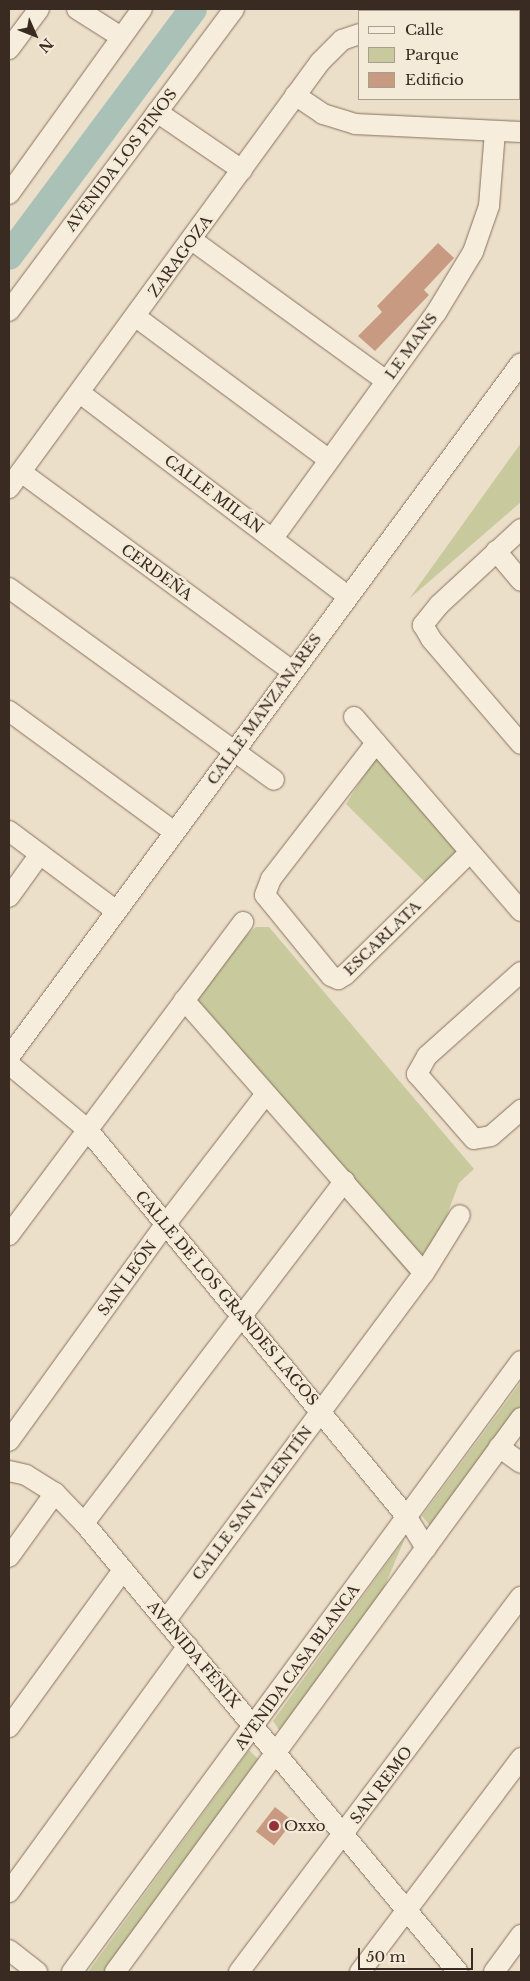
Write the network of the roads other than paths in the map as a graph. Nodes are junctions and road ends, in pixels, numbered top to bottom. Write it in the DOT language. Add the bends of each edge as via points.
graph roads {
  1 [pos="40,9"];
  2 [pos="77,9"];
  3 [pos="142,9"];
  4 [pos="234,9"];
  5 [pos="358,34"];
  6 [pos="121,37"];
  7 [pos="9,49"];
  8 [pos="295,95"];
  9 [pos="158,112"];
  10 [pos="495,132"];
  11 [pos="521,132"];
  12 [pos="242,170"];
  13 [pos="9,194"];
  14 [pos="192,240"];
  15 [pos="9,311"];
  16 [pos="136,317"];
  17 [pos="521,363"];
  18 [pos="386,380"];
  19 [pos="80,393"];
  20 [pos="328,459"];
  21 [pos="21,472"];
  22 [pos="9,488"];
  23 [pos="521,529"];
  24 [pos="273,538"];
  25 [pos="496,551"];
  26 [pos="521,581"];
  27 [pos="9,588"];
  28 [pos="347,596"];
  29 [pos="292,671"];
  30 [pos="9,711"];
  31 [pos="354,717"];
  32 [pos="376,744"];
  33 [pos="521,744"];
  34 [pos="235,750"];
  35 [pos="274,780"];
  36 [pos="9,831"];
  37 [pos="173,831"];
  38 [pos="469,853"];
  39 [pos="40,854"];
  40 [pos="9,897"];
  41 [pos="115,910"];
  42 [pos="521,911"];
  43 [pos="243,922"];
  44 [pos="521,972"];
  45 [pos="184,1000"];
  46 [pos="9,1057"];
  47 [pos="9,1064"];
  48 [pos="266,1094"];
  49 [pos="521,1110"];
  50 [pos="88,1128"];
  51 [pos="344,1181"];
  52 [pos="460,1216"];
  53 [pos="165,1225"];
  54 [pos="9,1235"];
  55 [pos="424,1272"];
  56 [pos="242,1315"];
  57 [pos="521,1361"];
  58 [pos="320,1410"];
  59 [pos="521,1418"];
  60 [pos="9,1441"];
  61 [pos="499,1447"];
  62 [pos="521,1463"];
  63 [pos="9,1471"];
  64 [pos="55,1493"];
  65 [pos="406,1516"];
  66 [pos="84,1523"];
  67 [pos="426,1548"];
  68 [pos="9,1557"];
  69 [pos="123,1570"];
  70 [pos="521,1597"];
  71 [pos="166,1620"];
  72 [pos="188,1646"];
  73 [pos="254,1726"];
  74 [pos="9,1727"];
  75 [pos="276,1750"];
  76 [pos="521,1758"];
  77 [pos="345,1833"];
  78 [pos="9,1892"];
  79 [pos="406,1908"];
  80 [pos="521,1935"];
  81 [pos="9,1950"];
  82 [pos="37,1972"];
  83 [pos="72,1972"];
  84 [pos="116,1972"];
  85 [pos="239,1972"];
  86 [pos="360,1972"];
  87 [pos="458,1972"];
  88 [pos="494,1972"];
  1 -- 7 [label="street"];
  2 -- 6 [label="street"];
  3 -- 6 [label="street"];
  4 -- 9 [label="street, AVENIDA LOS PINOS"];
  5 -- 8 [label="street, ZARAGOZA" via="342,40 331,50"];
  6 -- 13 [label="street"];
  8 -- 10 [label="street" via="323,114 355,124"];
  8 -- 12 [label="street, ZARAGOZA"];
  9 -- 12 [label="street"];
  9 -- 15 [label="street, AVENIDA LOS PINOS"];
  10 -- 11 [label="street"];
  10 -- 18 [label="street, LE MANS" via="489,206 473,252 436,313"];
  12 -- 14 [label="street, ZARAGOZA"];
  14 -- 16 [label="street, ZARAGOZA"];
  14 -- 18 [label="street"];
  16 -- 19 [label="street, ZARAGOZA"];
  16 -- 20 [label="street"];
  17 -- 28 [label="street, CALLE MANZANARES"];
  18 -- 20 [label="street, LE MANS"];
  19 -- 21 [label="street, ZARAGOZA"];
  19 -- 24 [label="street, CALLE MILÁN"];
  20 -- 24 [label="street, LE MANS"];
  21 -- 22 [label="street, ZARAGOZA"];
  21 -- 29 [label="street, CERDEÑA"];
  23 -- 25 [label="street"];
  24 -- 28 [label="street, CALLE MILÁN"];
  25 -- 26 [label="street"];
  25 -- 33 [label="street" via="438,604 424,625 431,639"];
  27 -- 34 [label="street"];
  28 -- 29 [label="street, CALLE MANZANARES"];
  29 -- 34 [label="street, CALLE MANZANARES"];
  30 -- 37 [label="street"];
  31 -- 32 [label="street"];
  32 -- 38 [label="street"];
  32 -- 38 [label="street, ESCARLATA" via="267,888 268,902 328,972 338,979"];
  34 -- 35 [label="street"];
  34 -- 37 [label="street, CALLE MANZANARES"];
  36 -- 39 [label="street"];
  37 -- 41 [label="street, CALLE MANZANARES"];
  38 -- 42 [label="street"];
  39 -- 40 [label="street"];
  39 -- 41 [label="street"];
  41 -- 46 [label="street, CALLE MANZANARES"];
  43 -- 45 [label="street"];
  44 -- 49 [label="street" via="427,1056 417,1074 467,1135 483,1140"];
  45 -- 48 [label="street"];
  45 -- 50 [label="street"];
  47 -- 50 [label="street, CALLE DE LOS GRANDES LAGOS"];
  48 -- 51 [label="street"];
  48 -- 53 [label="street, SAN LEÓN"];
  50 -- 53 [label="street, CALLE DE LOS GRANDES LAGOS"];
  50 -- 54 [label="street"];
  51 -- 55 [label="street"];
  51 -- 56 [label="street"];
  52 -- 55 [label="street, CALLE SAN VALENTÍN"];
  53 -- 56 [label="street, CALLE DE LOS GRANDES LAGOS"];
  53 -- 60 [label="street, SAN LEÓN"];
  55 -- 58 [label="street, CALLE SAN VALENTÍN"];
  56 -- 58 [label="street, CALLE DE LOS GRANDES LAGOS"];
  56 -- 66 [label="street"];
  57 -- 65 [label="street, AVENIDA CASA BLANCA"];
  58 -- 65 [label="street, CALLE DE LOS GRANDES LAGOS"];
  58 -- 71 [label="street, CALLE SAN VALENTÍN"];
  59 -- 61 [label="street"];
  61 -- 62 [label="street"];
  61 -- 67 [label="street"];
  63 -- 64 [label="street, AVENIDA FÉNIX" via="26,1476"];
  64 -- 66 [label="street, AVENIDA FÉNIX"];
  64 -- 68 [label="street"];
  65 -- 67 [label="street, CALLE DE LOS GRANDES LAGOS"];
  65 -- 73 [label="street, AVENIDA CASA BLANCA"];
  66 -- 69 [label="street, AVENIDA FÉNIX"];
  67 -- 75 [label="street"];
  69 -- 71 [label="street, AVENIDA FÉNIX"];
  69 -- 74 [label="street"];
  70 -- 77 [label="street, SAN REMO"];
  71 -- 72 [label="street, AVENIDA FÉNIX"];
  72 -- 73 [label="street, AVENIDA FÉNIX"];
  72 -- 78 [label="street"];
  73 -- 75 [label="street, AVENIDA FÉNIX"];
  73 -- 83 [label="street, AVENIDA CASA BLANCA"];
  75 -- 77 [label="street, AVENIDA FÉNIX"];
  75 -- 84 [label="street"];
  76 -- 79 [label="street"];
  77 -- 79 [label="street, AVENIDA FÉNIX"];
  77 -- 85 [label="street, SAN REMO"];
  79 -- 86 [label="street"];
  79 -- 87 [label="street, AVENIDA FÉNIX"];
  80 -- 88 [label="street"];
  81 -- 82 [label="street"];
}
